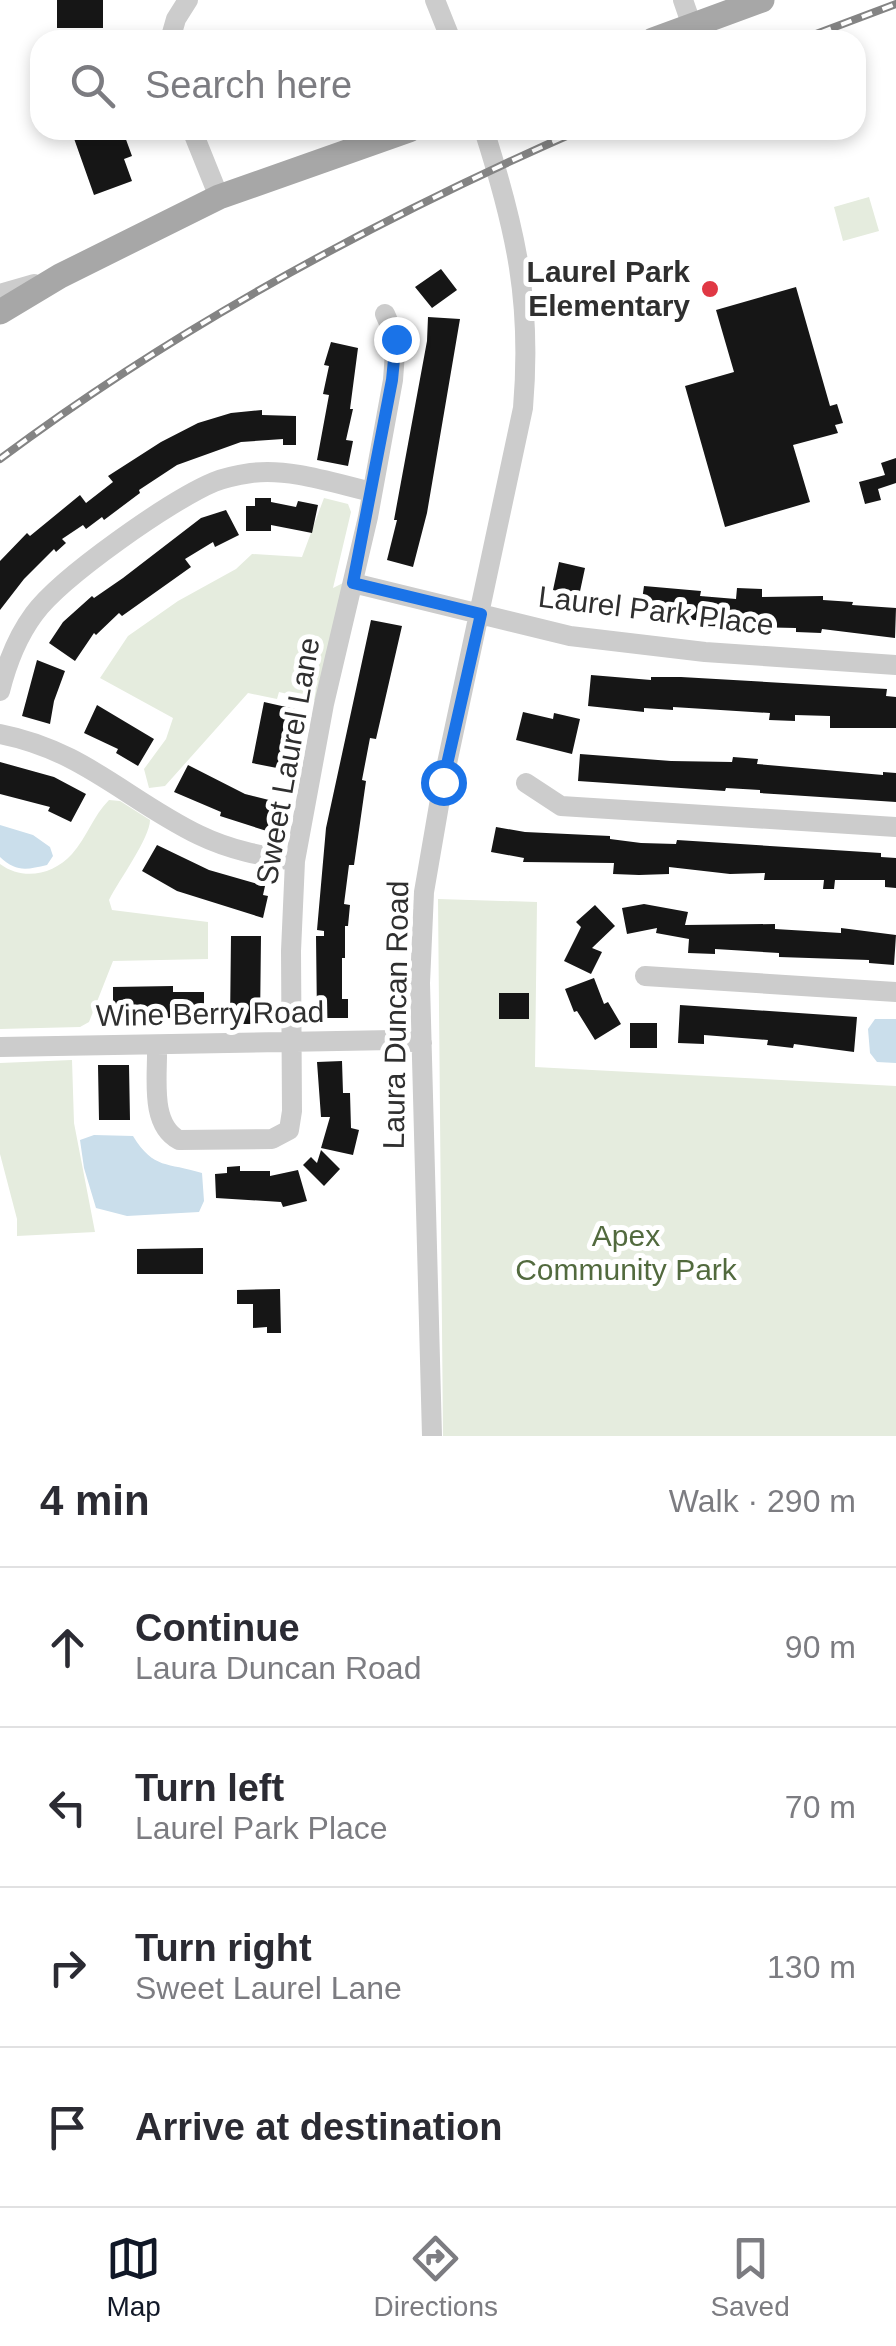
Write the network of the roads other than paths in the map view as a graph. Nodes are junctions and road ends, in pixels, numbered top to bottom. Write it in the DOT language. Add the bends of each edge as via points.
graph roads {
  1 [pos="188,0"];
  2 [pos="435,0"];
  3 [pos="683,0"];
  4 [pos="762,0"];
  5 [pos="692,26"];
  6 [pos="173,30"];
  7 [pos="446,30"];
  8 [pos="681,30"];
  9 [pos="196,140"];
  10 [pos="381,140"];
  11 [pos="487,140"];
  12 [pos="219,197"];
  13 [pos="60,276"];
  14 [pos="0,294"];
  15 [pos="0,312"];
  16 [pos="385,314"];
  17 [pos="372,492"];
  18 [pos="353,583"];
  19 [pos="481,614"];
  20 [pos="896,665"];
  21 [pos="0,691"];
  22 [pos="0,734"];
  23 [pos="526,783"];
  24 [pos="896,827"];
  25 [pos="295,861"];
  26 [pos="645,976"];
  27 [pos="896,992"];
  28 [pos="291,1043"];
  29 [pos="422,1044"];
  30 [pos="0,1046"];
  31 [pos="157,1046"];
  32 [pos="432,1436"];
  1 -- 6 [label="street"];
  2 -- 7 [label="street"];
  3 -- 5 [label="street"];
  4 -- 5 [label="main road"];
  5 -- 8 [label="main road"];
  9 -- 12 [label="street"];
  10 -- 12 [label="main road"];
  11 -- 19 [label="street, Laura Duncan Road" via="520,260 527,317 523,408"];
  12 -- 13 [label="main road"];
  13 -- 14 [label="street"];
  13 -- 15 [label="main road"];
  16 -- 17 [label="street, Sweet Laurel Lane" via="396,359"];
  17 -- 18 [label="street, Sweet Laurel Lane"];
  17 -- 21 [label="street" via="268,472 234,476 192,493 45,601 18,638"];
  18 -- 19 [label="street, Laurel Park Place"];
  18 -- 25 [label="street, Sweet Laurel Lane"];
  19 -- 20 [label="street, Laurel Park Place" via="645,646"];
  19 -- 29 [label="street, Laura Duncan Road" via="424,892"];
  22 -- 25 [label="street" via="75,758 199,835 256,856"];
  23 -- 24 [label="street" via="561,806"];
  25 -- 28 [label="street, Sweet Laurel Lane"];
  26 -- 27 [label="street"];
  28 -- 29 [label="street, Wine Berry Road"];
  28 -- 31 [label="street, Wine Berry Road"];
  28 -- 31 [label="street, Sweet Laurel Lane" via="291,1121 272,1140 179,1140 168,1134 160,1119"];
  29 -- 32 [label="street, Laura Duncan Road"];
  30 -- 31 [label="street, Wine Berry Road"];
}
